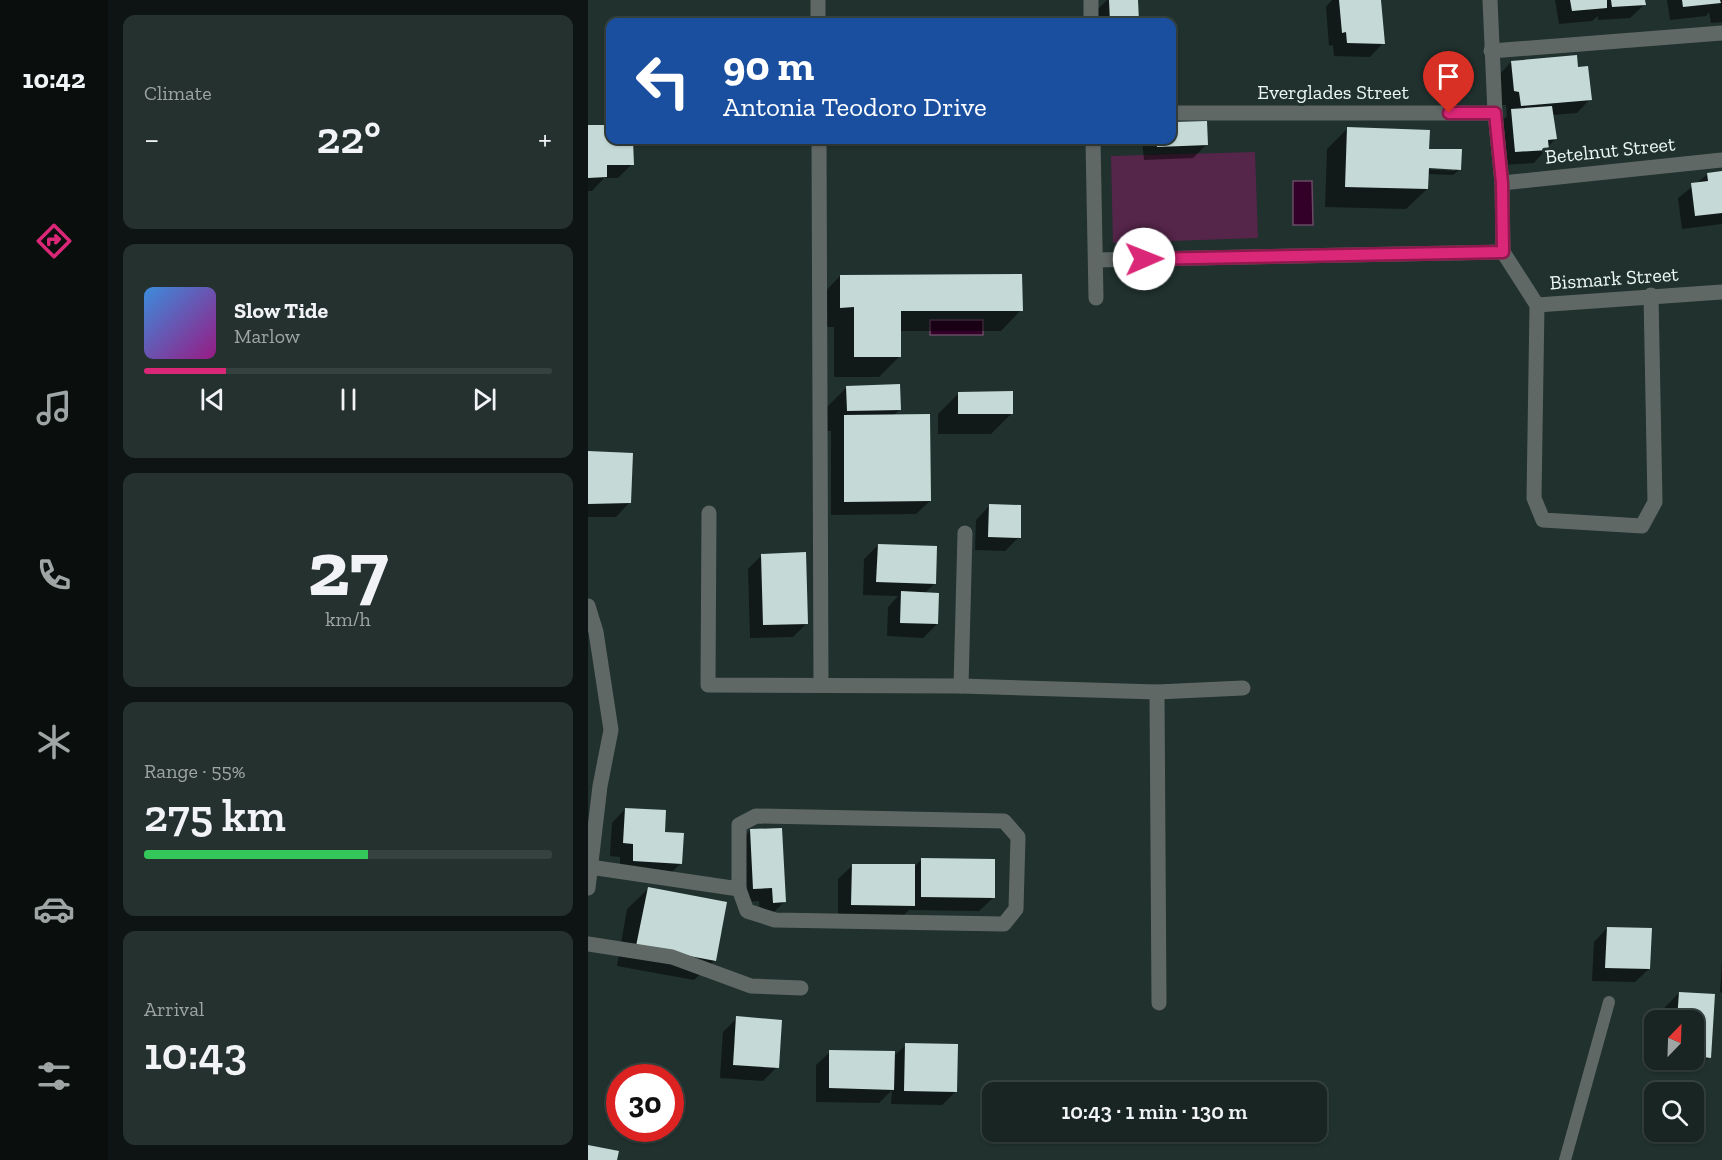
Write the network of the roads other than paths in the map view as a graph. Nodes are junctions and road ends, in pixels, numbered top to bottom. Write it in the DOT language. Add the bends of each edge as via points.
graph roads {
  1 [pos="818,0"];
  2 [pos="1091,0"];
  3 [pos="1490,0"];
  4 [pos="818,18"];
  5 [pos="1091,18"];
  6 [pos="1722,33"];
  7 [pos="1491,51"];
  8 [pos="1176,113"];
  9 [pos="1495,113"];
  10 [pos="819,144"];
  11 [pos="1094,144"];
  12 [pos="1722,160"];
  13 [pos="1502,183"];
  14 [pos="1503,252"];
  15 [pos="1096,260"];
  16 [pos="1722,292"];
  17 [pos="1651,295"];
  18 [pos="1096,298"];
  19 [pos="1537,305"];
  20 [pos="709,513"];
  21 [pos="965,533"];
  22 [pos="588,606"];
  23 [pos="821,684"];
  24 [pos="961,686"];
  25 [pos="1243,688"];
  26 [pos="1157,692"];
  27 [pos="594,783"];
  28 [pos="590,867"];
  29 [pos="588,888"];
  30 [pos="739,889"];
  31 [pos="588,944"];
  32 [pos="801,988"];
  33 [pos="1609,1002"];
  34 [pos="1159,1003"];
  35 [pos="1565,1160"];
  1 -- 4 [label="street"];
  2 -- 5 [label="street"];
  3 -- 7 [label="street"];
  6 -- 7 [label="street"];
  7 -- 9 [label="street"];
  8 -- 9 [label="street, Everglades Street"];
  9 -- 13 [label="street"];
  10 -- 23 [label="street"];
  11 -- 15 [label="street"];
  12 -- 13 [label="street, Betelnut Street"];
  13 -- 14 [label="street"];
  14 -- 15 [label="street"];
  14 -- 19 [label="street, Bismark Street"];
  15 -- 18 [label="street"];
  16 -- 17 [label="street, Bismark Street"];
  17 -- 19 [label="street, Bismark Street"];
  17 -- 19 [label="street" via="1655,502 1642,526 1543,520 1534,498"];
  20 -- 23 [label="street" via="708,685"];
  21 -- 24 [label="street"];
  22 -- 27 [label="street" via="596,632 610,730"];
  23 -- 24 [label="street"];
  24 -- 26 [label="street"];
  25 -- 26 [label="street"];
  26 -- 34 [label="street"];
  27 -- 28 [label="street"];
  28 -- 29 [label="street"];
  28 -- 30 [label="street"];
  30 -- 30 [label="street" via="747,911 775,920 1004,924 1016,909 1018,837 1004,821 756,816 739,825"];
  31 -- 32 [label="street" via="672,957 750,986"];
  33 -- 35 [label="lane"];
}
